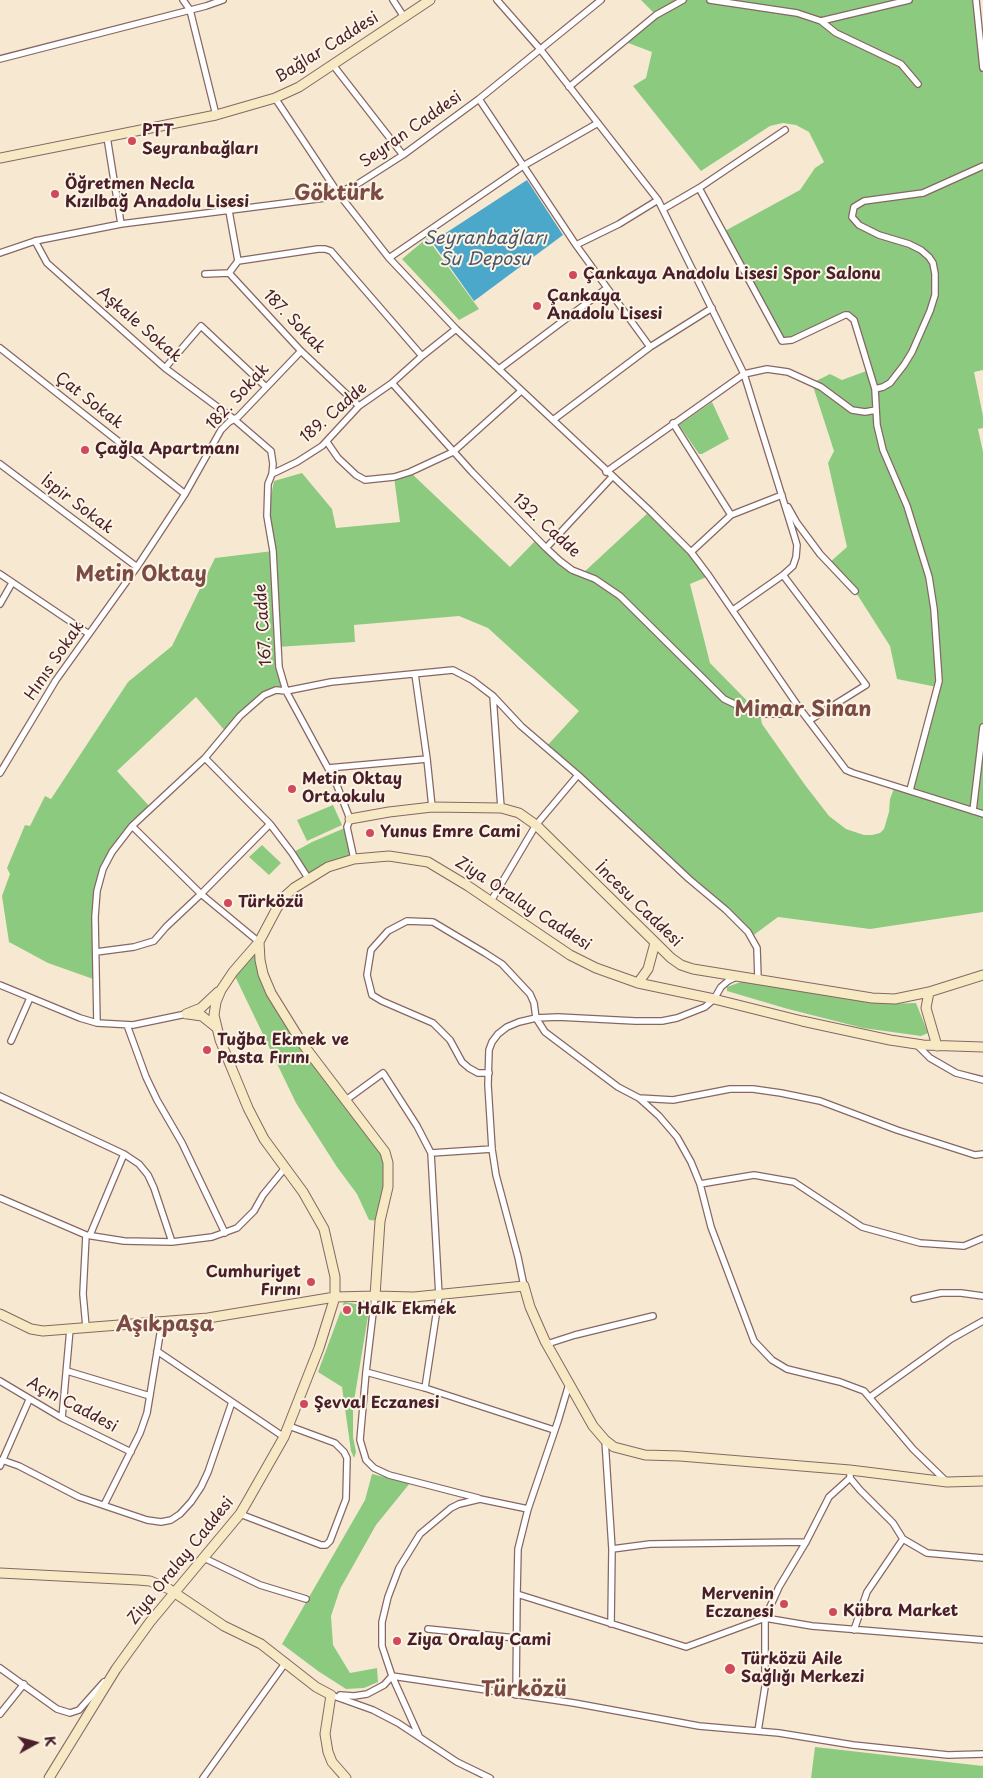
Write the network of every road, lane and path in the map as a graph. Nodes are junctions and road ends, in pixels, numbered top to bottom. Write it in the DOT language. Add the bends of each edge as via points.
graph roads {
  1 [pos="184,0"];
  2 [pos="223,0"];
  3 [pos="393,0"];
  4 [pos="430,0"];
  5 [pos="497,0"];
  6 [pos="601,0"];
  7 [pos="683,0"];
  8 [pos="710,0"];
  9 [pos="909,0"];
  10 [pos="976,0"];
  11 [pos="190,10"];
  12 [pos="404,17"];
  13 [pos="821,21"];
  14 [pos="540,49"];
  15 [pos="0,59"];
  16 [pos="333,65"];
  17 [pos="983,68"];
  18 [pos="918,84"];
  19 [pos="569,87"];
  20 [pos="275,98"];
  21 [pos="479,99"];
  22 [pos="216,115"];
  23 [pos="598,123"];
  24 [pos="785,130"];
  25 [pos="107,137"];
  26 [pos="404,155"];
  27 [pos="0,158"];
  28 [pos="523,166"];
  29 [pos="983,166"];
  30 [pos="699,188"];
  31 [pos="338,193"];
  32 [pos="658,200"];
  33 [pos="663,209"];
  34 [pos="230,210"];
  35 [pos="121,224"];
  36 [pos="35,241"];
  37 [pos="576,245"];
  38 [pos="0,253"];
  39 [pos="388,258"];
  40 [pos="238,260"];
  41 [pos="230,273"];
  42 [pos="205,274"];
  43 [pos="607,288"];
  44 [pos="712,308"];
  45 [pos="456,329"];
  46 [pos="650,347"];
  47 [pos="0,348"];
  48 [pos="301,351"];
  49 [pos="422,356"];
  50 [pos="165,368"];
  51 [pos="499,369"];
  52 [pos="744,374"];
  53 [pos="392,383"];
  54 [pos="266,387"];
  55 [pos="875,389"];
  56 [pos="521,390"];
  57 [pos="359,406"];
  58 [pos="876,410"];
  59 [pos="235,420"];
  60 [pos="553,420"];
  61 [pos="673,423"];
  62 [pos="326,442"];
  63 [pos="453,452"];
  64 [pos="0,464"];
  65 [pos="606,472"];
  66 [pos="272,474"];
  67 [pos="612,477"];
  68 [pos="185,494"];
  69 [pos="782,495"];
  70 [pos="731,515"];
  71 [pos="546,548"];
  72 [pos="691,552"];
  73 [pos="137,567"];
  74 [pos="0,574"];
  75 [pos="784,575"];
  76 [pos="12,582"];
  77 [pos="855,591"];
  78 [pos="0,604"];
  79 [pos="732,610"];
  80 [pos="89,634"];
  81 [pos="415,674"];
  82 [pos="286,691"];
  83 [pos="493,696"];
  84 [pos="800,709"];
  85 [pos="810,720"];
  86 [pos="983,727"];
  87 [pos="206,758"];
  88 [pos="427,759"];
  89 [pos="328,768"];
  90 [pos="0,773"];
  91 [pos="578,775"];
  92 [pos="910,790"];
  93 [pos="432,807"];
  94 [pos="502,808"];
  95 [pos="973,811"];
  96 [pos="983,814"];
  97 [pos="350,819"];
  98 [pos="270,824"];
  99 [pos="536,825"];
  100 [pos="132,826"];
  101 [pos="354,859"];
  102 [pos="308,878"];
  103 [pos="201,894"];
  104 [pos="491,901"];
  105 [pos="259,942"];
  106 [pos="655,943"];
  107 [pos="96,952"];
  108 [pos="983,975"];
  109 [pos="738,976"];
  110 [pos="758,979"];
  111 [pos="638,983"];
  112 [pos="0,985"];
  113 [pos="221,990"];
  114 [pos="929,992"];
  115 [pos="30,998"];
  116 [pos="714,999"];
  117 [pos="186,1014"];
  118 [pos="536,1018"];
  119 [pos="97,1023"];
  120 [pos="127,1025"];
  121 [pos="217,1028"];
  122 [pos="11,1040"];
  123 [pos="915,1044"];
  124 [pos="937,1046"];
  125 [pos="983,1047"];
  126 [pos="488,1073"];
  127 [pos="983,1080"];
  128 [pos="0,1096"];
  129 [pos="639,1098"];
  130 [pos="346,1100"];
  131 [pos="492,1149"];
  132 [pos="431,1153"];
  133 [pos="124,1154"];
  134 [pos="983,1154"];
  135 [pos="284,1168"];
  136 [pos="700,1184"];
  137 [pos="0,1198"];
  138 [pos="225,1233"];
  139 [pos="88,1235"];
  140 [pos="983,1238"];
  141 [pos="172,1242"];
  142 [pos="524,1286"];
  143 [pos="375,1296"];
  144 [pos="439,1296"];
  145 [pos="983,1296"];
  146 [pos="335,1297"];
  147 [pos="914,1299"];
  148 [pos="0,1314"];
  149 [pos="653,1316"];
  150 [pos="983,1321"];
  151 [pos="162,1322"];
  152 [pos="86,1327"];
  153 [pos="70,1328"];
  154 [pos="547,1344"];
  155 [pos="156,1351"];
  156 [pos="67,1371"];
  157 [pos="366,1372"];
  158 [pos="0,1381"];
  159 [pos="569,1382"];
  160 [pos="424,1388"];
  161 [pos="150,1396"];
  162 [pos="870,1398"];
  163 [pos="29,1400"];
  164 [pos="232,1402"];
  165 [pos="62,1418"];
  166 [pos="289,1426"];
  167 [pos="554,1430"];
  168 [pos="284,1437"];
  169 [pos="605,1440"];
  170 [pos="131,1452"];
  171 [pos="1,1463"];
  172 [pos="850,1474"];
  173 [pos="983,1481"];
  174 [pos="947,1482"];
  175 [pos="480,1499"];
  176 [pos="104,1506"];
  177 [pos="528,1509"];
  178 [pos="240,1514"];
  179 [pos="903,1539"];
  180 [pos="806,1542"];
  181 [pos="612,1549"];
  182 [pos="204,1558"];
  183 [pos="983,1558"];
  184 [pos="0,1574"];
  185 [pos="174,1592"];
  186 [pos="517,1594"];
  187 [pos="306,1599"];
  188 [pos="765,1618"];
  189 [pos="610,1624"];
  190 [pos="428,1629"];
  191 [pos="854,1630"];
  192 [pos="516,1638"];
  193 [pos="983,1640"];
  194 [pos="286,1662"];
  195 [pos="0,1668"];
  196 [pos="116,1669"];
  197 [pos="392,1676"];
  198 [pos="24,1684"];
  199 [pos="331,1695"];
  200 [pos="516,1695"];
  201 [pos="0,1714"];
  202 [pos="758,1731"];
  203 [pos="419,1736"];
  204 [pos="983,1754"];
  205 [pos="49,1778"];
  206 [pos="203,1778"];
  207 [pos="346,1778"];
  208 [pos="490,1778"];
  1 -- 11 [label="street"];
  2 -- 11 [label="street"];
  3 -- 12 [label="street"];
  4 -- 12 [label="main road, Bağlar Caddesi"];
  5 -- 14 [label="street"];
  6 -- 14 [label="street, Seyran Caddesi"];
  7 -- 19 [label="street" via="656,15"];
  8 -- 13 [label="street" via="797,13"];
  9 -- 13 [label="street"];
  10 -- 17 [label="street"];
  11 -- 15 [label="street"];
  11 -- 22 [label="street"];
  12 -- 16 [label="main road, Bağlar Caddesi"];
  13 -- 18 [label="street" via="836,33 901,64"];
  14 -- 19 [label="street"];
  14 -- 21 [label="street, Seyran Caddesi"];
  16 -- 20 [label="main road, Bağlar Caddesi"];
  16 -- 26 [label="street"];
  19 -- 23 [label="street"];
  20 -- 22 [label="main road, Bağlar Caddesi"];
  20 -- 31 [label="street"];
  21 -- 26 [label="street, Seyran Caddesi"];
  21 -- 28 [label="street"];
  22 -- 25 [label="main road, Bağlar Caddesi"];
  23 -- 28 [label="street"];
  23 -- 32 [label="street"];
  24 -- 30 [label="street"];
  25 -- 27 [label="main road, Bağlar Caddesi"];
  25 -- 35 [label="street"];
  26 -- 31 [label="street, Seyran Caddesi"];
  28 -- 37 [label="street"];
  28 -- 39 [label="street"];
  29 -- 55 [label="street" via="923,193 864,201 854,207 852,218 859,225 921,250 933,263 935,274 930,311 912,352 890,383"];
  30 -- 33 [label="street"];
  30 -- 55 [label="street" via="780,338 792,340 848,315 854,320"];
  31 -- 34 [label="street, Seyran Caddesi" via="325,198"];
  31 -- 39 [label="street"];
  32 -- 33 [label="street"];
  32 -- 37 [label="street"];
  33 -- 44 [label="street"];
  34 -- 35 [label="street, Seyran Caddesi"];
  34 -- 40 [label="street"];
  35 -- 36 [label="street, Seyran Caddesi"];
  36 -- 38 [label="street, Seyran Caddesi"];
  36 -- 50 [label="street, Aşkale Sokak" via="48,263"];
  37 -- 43 [label="street"];
  39 -- 45 [label="street"];
  40 -- 41 [label="street"];
  40 -- 49 [label="street" via="318,249 331,251"];
  41 -- 42 [label="street"];
  41 -- 48 [label="street, 187. Sokak"];
  43 -- 46 [label="street"];
  43 -- 51 [label="street"];
  44 -- 46 [label="street"];
  44 -- 52 [label="street"];
  45 -- 49 [label="street, 189. Cadde"];
  45 -- 51 [label="street"];
  46 -- 60 [label="street"];
  47 -- 68 [label="street, Çat Sokak"];
  48 -- 54 [label="street, 182. Sokak"];
  48 -- 57 [label="street, 187. Sokak"];
  49 -- 53 [label="street, 189. Cadde"];
  50 -- 54 [label="street" via="201,326"];
  50 -- 59 [label="street, Aşkale Sokak"];
  51 -- 56 [label="street"];
  52 -- 58 [label="street" via="767,369 788,372 820,387 852,410"];
  52 -- 61 [label="street"];
  52 -- 69 [label="street"];
  53 -- 57 [label="street, 189. Cadde"];
  53 -- 63 [label="street, 132. Cadde"];
  54 -- 59 [label="street, 182. Sokak"];
  55 -- 58 [label="street"];
  56 -- 60 [label="street"];
  56 -- 63 [label="street"];
  57 -- 62 [label="street, 189. Cadde"];
  58 -- 92 [label="street" via="876,425 883,450 907,506 929,577 934,609 939,681"];
  59 -- 66 [label="street, 167. Cadde" via="271,451"];
  59 -- 68 [label="street, 182. Sokak" via="221,430"];
  60 -- 65 [label="street"];
  61 -- 65 [label="street"];
  61 -- 70 [label="street"];
  62 -- 63 [label="street" via="338,458 366,480 410,472"];
  62 -- 66 [label="street, 189. Cadde"];
  63 -- 71 [label="street, 132. Cadde"];
  64 -- 73 [label="street, İspir Sokak"];
  65 -- 67 [label="street"];
  66 -- 82 [label="street, 167. Cadde" via="268,484 267,516 273,551 279,667"];
  67 -- 71 [label="street"];
  67 -- 72 [label="street"];
  68 -- 73 [label="street, 182. Sokak"];
  69 -- 70 [label="street"];
  69 -- 75 [label="street" via="796,545 793,566"];
  69 -- 77 [label="street" via="820,554"];
  70 -- 72 [label="street"];
  71 -- 84 [label="street, 132. Cadde" via="572,570 595,579 620,596 724,699 755,714 780,714"];
  72 -- 79 [label="street"];
  73 -- 80 [label="street, Hınıs Sokak"];
  74 -- 76 [label="street"];
  75 -- 79 [label="street"];
  75 -- 85 [label="street" via="866,685"];
  76 -- 78 [label="street"];
  76 -- 80 [label="street"];
  79 -- 84 [label="street"];
  80 -- 90 [label="street, Hınıs Sokak" via="56,680"];
  81 -- 82 [label="street" via="331,682"];
  81 -- 83 [label="street" via="452,670"];
  81 -- 88 [label="street"];
  82 -- 87 [label="street" via="276,690 254,702"];
  82 -- 89 [label="street, 167. Cadde"];
  83 -- 91 [label="street" via="521,726"];
  83 -- 94 [label="street"];
  84 -- 85 [label="street"];
  85 -- 92 [label="street" via="846,770"];
  86 -- 95 [label="street"];
  87 -- 98 [label="street"];
  87 -- 100 [label="street"];
  88 -- 89 [label="street"];
  88 -- 93 [label="street"];
  89 -- 97 [label="street, 167. Cadde"];
  91 -- 99 [label="street"];
  91 -- 110 [label="street" via="748,932 757,948"];
  92 -- 95 [label="street"];
  93 -- 94 [label="main road, İncesu Caddesi"];
  93 -- 97 [label="main road, İncesu Caddesi"];
  94 -- 99 [label="main road, İncesu Caddesi" via="519,813"];
  95 -- 96 [label="street"];
  97 -- 101 [label="street, 167. Cadde" via="347,827"];
  98 -- 102 [label="street"];
  98 -- 103 [label="street"];
  99 -- 104 [label="street"];
  99 -- 106 [label="main road, İncesu Caddesi"];
  100 -- 103 [label="street"];
  100 -- 107 [label="street" via="103,869 97,891"];
  101 -- 102 [label="main road, Ziya Oralay Caddesi" via="328,867"];
  101 -- 104 [label="main road, Ziya Oralay Caddesi" via="389,856 428,862"];
  102 -- 105 [label="main road, Ziya Oralay Caddesi" via="284,897"];
  103 -- 105 [label="street"];
  103 -- 107 [label="street" via="154,941"];
  104 -- 111 [label="main road, Ziya Oralay Caddesi" via="570,955"];
  105 -- 113 [label="main road, Ziya Oralay Caddesi"];
  105 -- 130 [label="main road" via="263,974 271,993 302,1043"];
  106 -- 109 [label="main road, İncesu Caddesi" via="681,965"];
  106 -- 111 [label="main road" via="648,969"];
  107 -- 119 [label="street"];
  108 -- 114 [label="main road, İncesu Caddesi"];
  109 -- 110 [label="main road, İncesu Caddesi"];
  109 -- 116 [label="street" via="721,987"];
  110 -- 114 [label="main road, İncesu Caddesi" via="872,998"];
  111 -- 116 [label="main road, Ziya Oralay Caddesi"];
  112 -- 115 [label="street"];
  113 -- 117 [label="main road" via="205,1006"];
  113 -- 121 [label="main road, Ziya Oralay Caddesi" via="215,1008"];
  114 -- 124 [label="main road" via="926,1008"];
  115 -- 119 [label="street"];
  115 -- 122 [label="street"];
  116 -- 118 [label="street" via="694,1012 662,1021"];
  116 -- 123 [label="main road, Ziya Oralay Caddesi" via="856,1034"];
  117 -- 120 [label="street"];
  117 -- 121 [label="main road" via="202,1016"];
  118 -- 126 [label="street" via="519,1022 498,1034 489,1050"];
  118 -- 126 [label="street" via="530,994 502,964 432,922 408,921 388,931 371,950 367,975 372,995 433,1023 450,1040 462,1062 478,1073"];
  118 -- 129 [label="street" via="545,1032 618,1087"];
  119 -- 120 [label="street"];
  120 -- 138 [label="street" via="153,1092 182,1143"];
  121 -- 135 [label="main road, Ziya Oralay Caddesi" via="248,1108"];
  123 -- 124 [label="main road, Ziya Oralay Caddesi"];
  123 -- 127 [label="street" via="930,1058 956,1072"];
  124 -- 125 [label="main road, Ziya Oralay Caddesi"];
  126 -- 131 [label="street"];
  128 -- 133 [label="street"];
  129 -- 134 [label="street" via="673,1100 730,1089 781,1093 820,1101 897,1130 975,1155"];
  129 -- 136 [label="street" via="677,1137"];
  130 -- 132 [label="street" via="383,1073"];
  130 -- 143 [label="main road" via="385,1152 388,1163"];
  131 -- 132 [label="street"];
  131 -- 142 [label="street"];
  132 -- 144 [label="street"];
  133 -- 139 [label="street"];
  133 -- 141 [label="street" via="148,1175"];
  135 -- 138 [label="street" via="245,1222"];
  135 -- 146 [label="main road, Ziya Oralay Caddesi" via="324,1229 335,1277"];
  136 -- 140 [label="street" via="754,1175 794,1182 862,1226 920,1243 964,1246"];
  136 -- 162 [label="street" via="711,1227 754,1341 772,1360 787,1369 840,1382 864,1391"];
  137 -- 139 [label="street"];
  138 -- 141 [label="street"];
  139 -- 141 [label="street" via="132,1242"];
  139 -- 152 [label="street" via="83,1294"];
  142 -- 144 [label="main road"];
  142 -- 154 [label="main road"];
  143 -- 144 [label="main road"];
  143 -- 146 [label="main road"];
  143 -- 157 [label="street"];
  144 -- 160 [label="street"];
  145 -- 147 [label="street" via="941,1293"];
  146 -- 151 [label="main road" via="208,1318"];
  146 -- 166 [label="main road, Ziya Oralay Caddesi"];
  148 -- 153 [label="main road" via="37,1331"];
  149 -- 154 [label="street"];
  150 -- 162 [label="street" via="951,1339"];
  151 -- 152 [label="main road"];
  151 -- 155 [label="street"];
  152 -- 153 [label="main road"];
  153 -- 156 [label="street"];
  154 -- 159 [label="main road"];
  155 -- 161 [label="street"];
  155 -- 164 [label="street"];
  156 -- 161 [label="street"];
  156 -- 165 [label="street"];
  157 -- 160 [label="street"];
  157 -- 175 [label="street" via="360,1440 366,1460 389,1475"];
  158 -- 163 [label="street, Açın Caddesi"];
  159 -- 167 [label="street"];
  159 -- 169 [label="main road" via="593,1426"];
  160 -- 167 [label="street"];
  161 -- 170 [label="street"];
  162 -- 174 [label="street" via="913,1449"];
  163 -- 165 [label="street, Açın Caddesi"];
  163 -- 171 [label="street"];
  164 -- 168 [label="street"];
  164 -- 176 [label="street" via="208,1472 180,1514 161,1522"];
  165 -- 170 [label="street, Açın Caddesi"];
  166 -- 168 [label="main road, Ziya Oralay Caddesi"];
  166 -- 178 [label="street" via="335,1443 347,1458 346,1499 330,1541 321,1545"];
  167 -- 177 [label="street"];
  168 -- 178 [label="main road, Ziya Oralay Caddesi"];
  169 -- 172 [label="main road" via="623,1450 645,1455"];
  169 -- 181 [label="street"];
  170 -- 176 [label="street"];
  171 -- 176 [label="street" via="19,1466 79,1497"];
  172 -- 174 [label="main road"];
  172 -- 179 [label="street"];
  172 -- 180 [label="street" via="829,1497"];
  173 -- 174 [label="main road"];
  175 -- 177 [label="street"];
  175 -- 197 [label="street" via="451,1508 420,1534 398,1568 381,1633"];
  177 -- 186 [label="street" via="518,1549"];
  178 -- 182 [label="main road, Ziya Oralay Caddesi"];
  179 -- 183 [label="street" via="927,1552"];
  179 -- 191 [label="street" via="866,1592"];
  180 -- 181 [label="street" via="650,1544"];
  180 -- 188 [label="street"];
  181 -- 189 [label="street"];
  182 -- 185 [label="main road, Ziya Oralay Caddesi"];
  182 -- 187 [label="street" via="260,1585"];
  184 -- 185 [label="main road" via="138,1580 161,1585"];
  185 -- 194 [label="main road"];
  185 -- 196 [label="main road, Ziya Oralay Caddesi"];
  186 -- 189 [label="street"];
  186 -- 192 [label="street"];
  188 -- 189 [label="street" via="686,1647"];
  188 -- 191 [label="street"];
  188 -- 202 [label="street" via="765,1687"];
  190 -- 192 [label="street"];
  191 -- 193 [label="street"];
  192 -- 200 [label="street"];
  194 -- 199 [label="main road"];
  194 -- 206 [label="street"];
  195 -- 198 [label="street"];
  196 -- 198 [label="street" via="73,1713 57,1709"];
  196 -- 205 [label="main road, Ziya Oralay Caddesi"];
  197 -- 199 [label="street" via="367,1694"];
  197 -- 200 [label="street"];
  197 -- 203 [label="street"];
  198 -- 201 [label="street"];
  199 -- 203 [label="street" via="373,1710"];
  199 -- 207 [label="main road" via="325,1734 328,1752"];
  200 -- 202 [label="street" via="574,1702 700,1726"];
  202 -- 204 [label="street" via="948,1755"];
  203 -- 208 [label="street" via="457,1762"];
}
